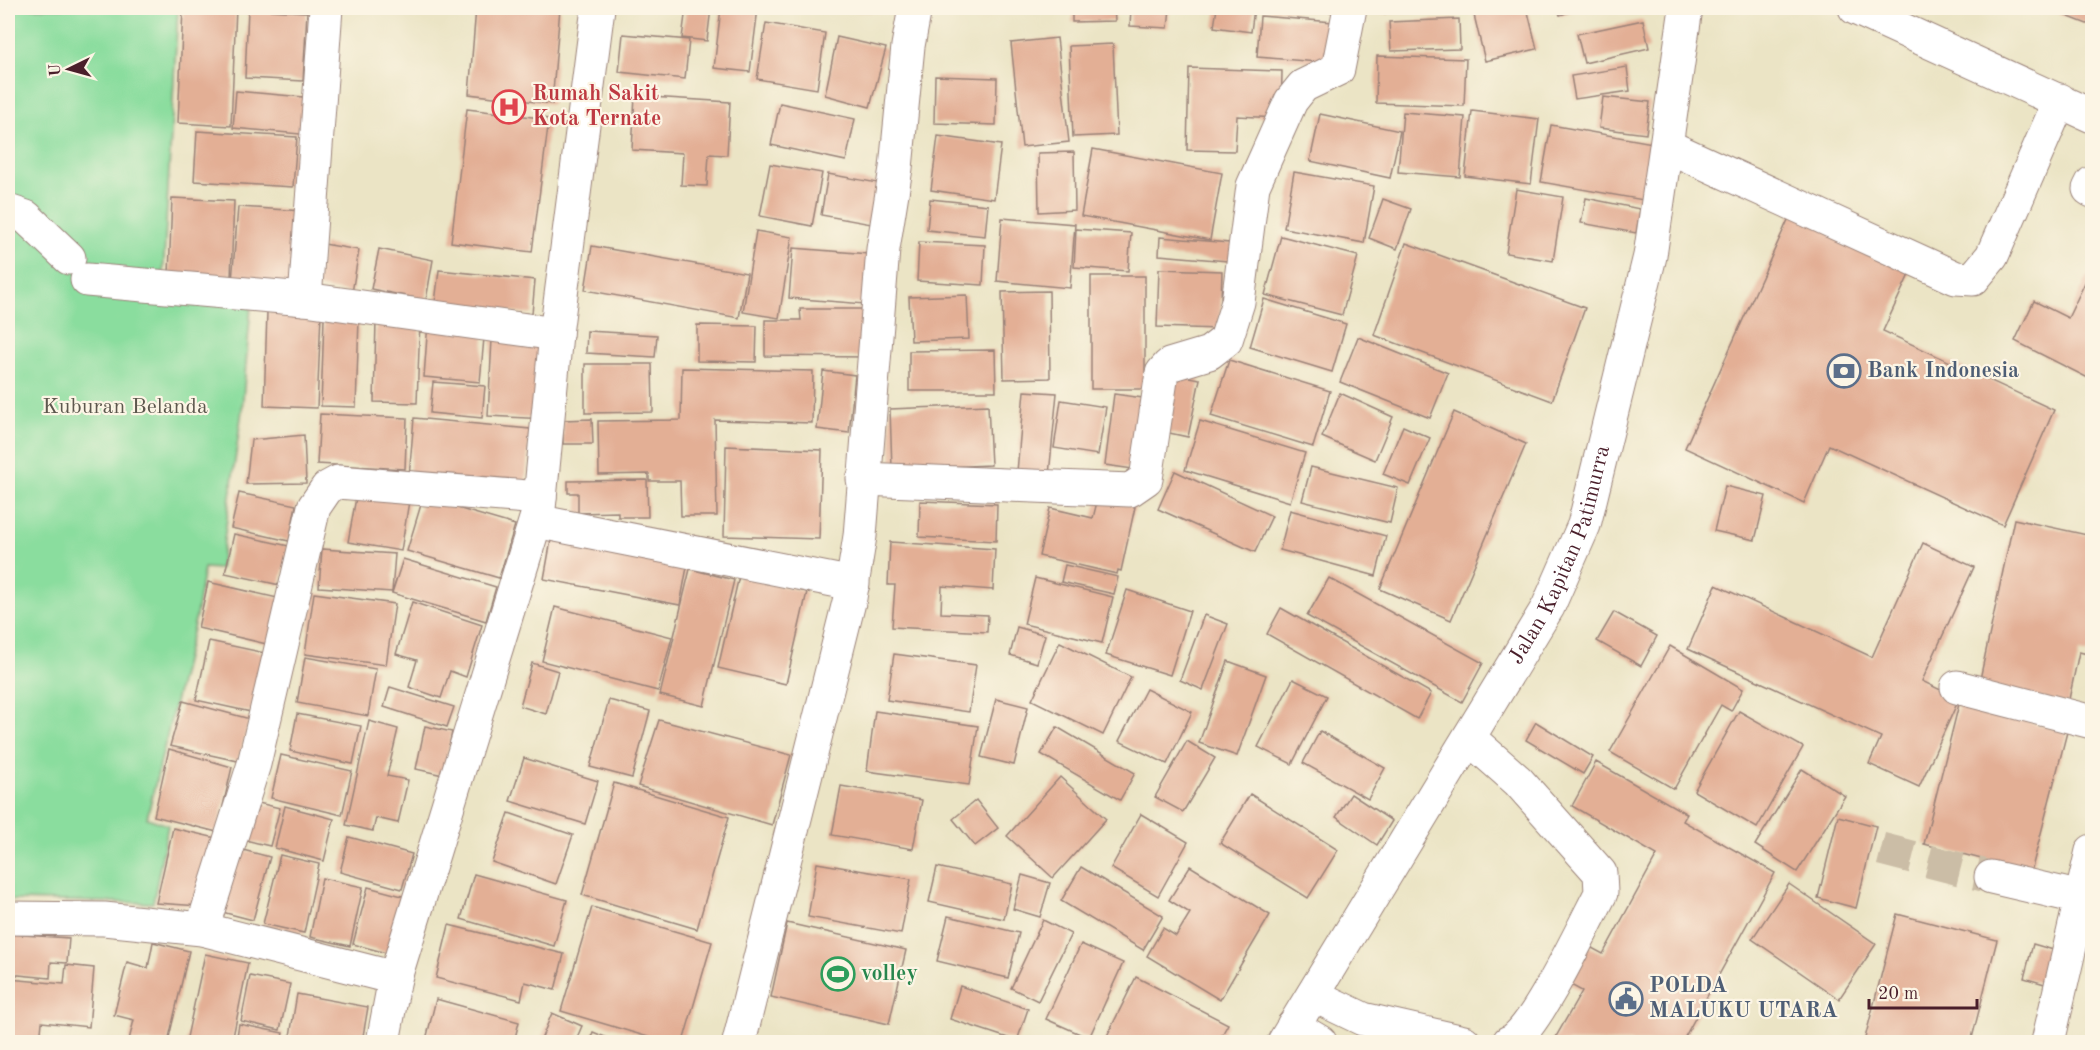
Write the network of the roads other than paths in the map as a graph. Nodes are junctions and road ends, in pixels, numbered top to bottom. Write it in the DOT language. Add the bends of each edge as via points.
graph roads {
  1 [pos="326,8"];
  2 [pos="598,8"];
  3 [pos="915,8"];
  4 [pos="1350,8"];
  5 [pos="1686,8"];
  6 [pos="1855,8"];
  7 [pos="2060,100"];
  8 [pos="2092,116"];
  9 [pos="1667,146"];
  10 [pos="2092,183"];
  11 [pos="2092,191"];
  12 [pos="8,211"];
  13 [pos="305,299"];
  14 [pos="556,334"];
  15 [pos="863,479"];
  16 [pos="538,510"];
  17 [pos="853,584"];
  18 [pos="1957,687"];
  19 [pos="2092,722"];
  20 [pos="1469,738"];
  21 [pos="2092,851"];
  22 [pos="1991,877"];
  23 [pos="2082,898"];
  24 [pos="8,918"];
  25 [pos="202,929"];
  26 [pos="395,978"];
  27 [pos="1313,995"];
  28 [pos="1299,1037"];
  29 [pos="384,1042"];
  30 [pos="739,1042"];
  31 [pos="1464,1042"];
  32 [pos="1509,1042"];
  33 [pos="2048,1042"];
  1 -- 13 [label="street"];
  2 -- 14 [label="street"];
  3 -- 15 [label="street" via="883,249"];
  4 -- 15 [label="street" via="1338,69 1302,86 1291,101 1253,186 1238,302 1226,340 1209,353 1169,365 1162,373 1146,479 1130,490"];
  5 -- 9 [label="street, Jalan Kapitan Patimurra"];
  6 -- 7 [label="street"];
  7 -- 8 [label="street"];
  7 -- 9 [label="street" via="1992,256 1973,279 1956,278"];
  9 -- 20 [label="street, Jalan Kapitan Patimurra" via="1650,256 1584,525 1548,607"];
  10 -- 11 [label="street"];
  12 -- 13 [label="street" via="26,217 78,269"];
  13 -- 14 [label="street"];
  14 -- 16 [label="street"];
  15 -- 17 [label="street"];
  16 -- 17 [label="street"];
  16 -- 25 [label="street" via="338,482 327,488 314,507 254,764"];
  16 -- 26 [label="street"];
  17 -- 30 [label="street"];
  18 -- 19 [label="street"];
  20 -- 27 [label="street, Jalan Kapitan Patimurra"];
  20 -- 32 [label="street" via="1518,781 1600,873 1601,893 1534,1019 1515,1041"];
  21 -- 23 [label="street"];
  22 -- 23 [label="street"];
  23 -- 33 [label="street"];
  24 -- 25 [label="street" via="104,919"];
  25 -- 26 [label="street"];
  26 -- 29 [label="street"];
  27 -- 28 [label="street, Jalan Kapitan Patimurra"];
  27 -- 31 [label="street" via="1362,1019"];
}
